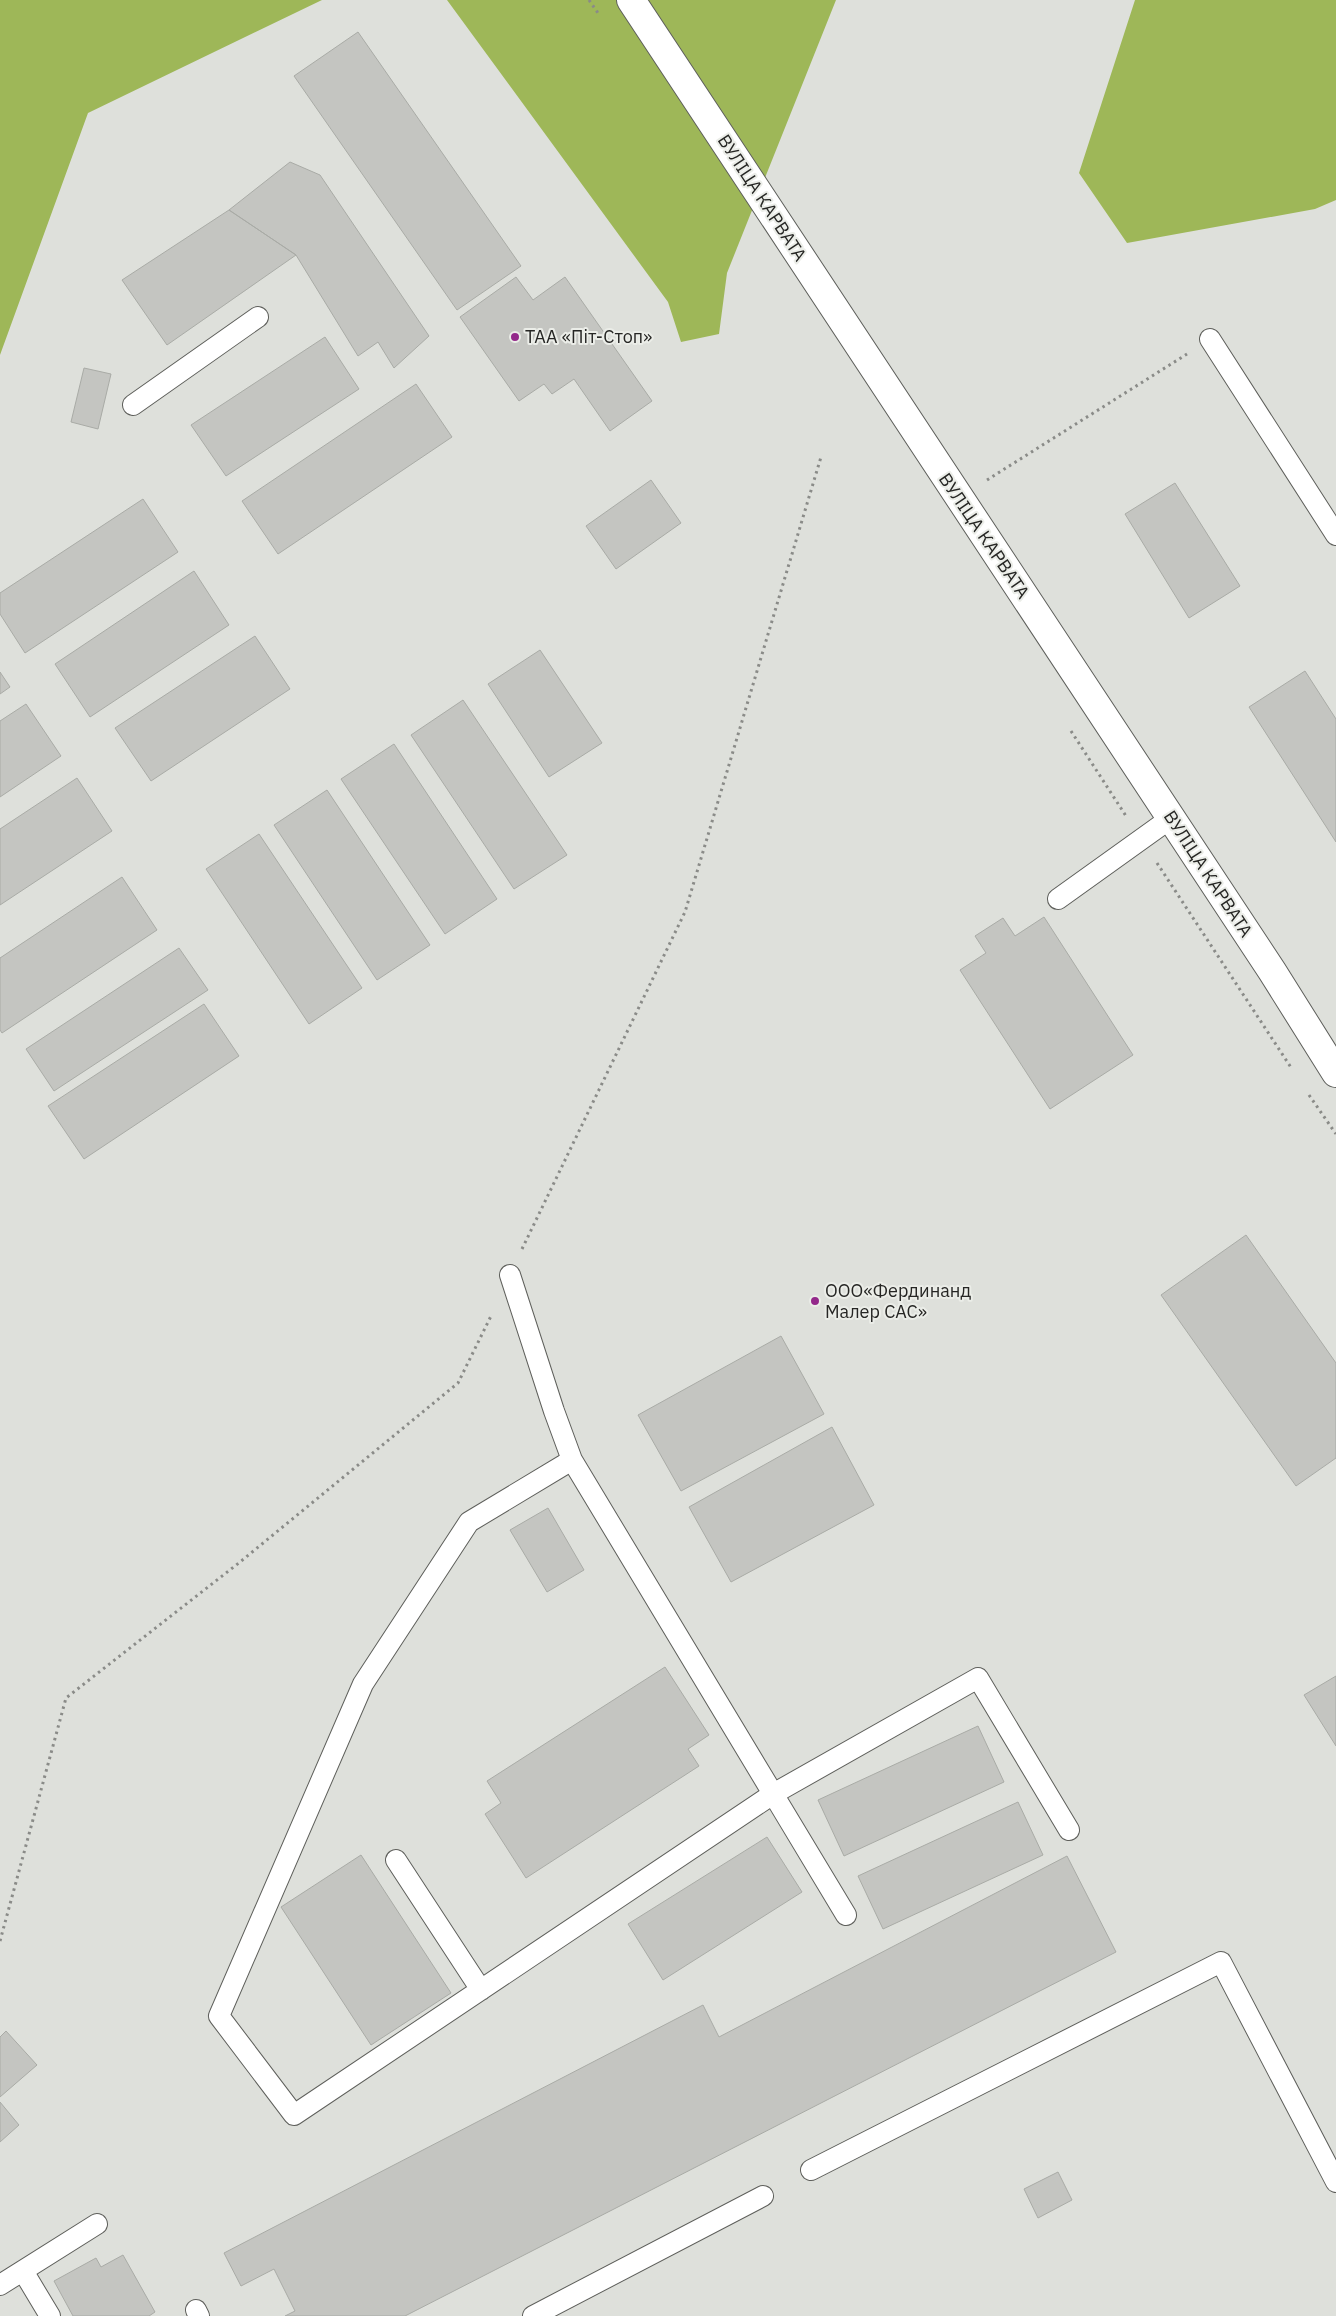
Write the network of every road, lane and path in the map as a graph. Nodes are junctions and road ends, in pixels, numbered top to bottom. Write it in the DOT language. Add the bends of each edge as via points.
graph roads {
  1 [pos="632,0"];
  2 [pos="258,317"];
  3 [pos="1210,339"];
  4 [pos="133,405"];
  5 [pos="821,457"];
  6 [pos="959,497"];
  7 [pos="1336,536"];
  8 [pos="1170,818"];
  9 [pos="1058,899"];
  10 [pos="1329,1045"];
  11 [pos="1336,1074"];
  12 [pos="1306,1090"];
  13 [pos="1336,1134"];
  14 [pos="510,1274"];
  15 [pos="572,1460"];
  16 [pos="773,1794"];
  17 [pos="1069,1830"];
  18 [pos="396,1860"];
  19 [pos="846,1915"];
  20 [pos="0,1941"];
  21 [pos="481,1990"];
  22 [pos="811,2170"];
  23 [pos="1336,2182"];
  24 [pos="763,2196"];
  25 [pos="97,2224"];
  26 [pos="23,2270"];
  27 [pos="0,2285"];
  28 [pos="50,2316"];
  29 [pos="533,2316"];
  1 -- 6 [label="street, ВУЛІЦА КАРВАТА"];
  2 -- 4 [label="lane"];
  3 -- 6 [label="path"];
  3 -- 7 [label="lane"];
  5 -- 14 [label="path" via="685,912"];
  6 -- 8 [label="street, ВУЛІЦА КАРВАТА"];
  8 -- 9 [label="lane"];
  8 -- 10 [label="street, ВУЛІЦА КАРВАТА"];
  10 -- 11 [label="street, ВУЛІЦА КАРВАТА"];
  12 -- 13 [label="path"];
  14 -- 15 [label="lane"];
  14 -- 20 [label="path" via="458,1383 240,1562 66,1698"];
  15 -- 16 [label="lane"];
  15 -- 21 [label="lane" via="469,1522 362,1684 219,2016 294,2115"];
  16 -- 17 [label="lane" via="978,1678"];
  16 -- 19 [label="lane"];
  16 -- 21 [label="lane"];
  18 -- 21 [label="lane"];
  22 -- 23 [label="lane" via="1222,1962"];
  24 -- 29 [label="lane"];
  25 -- 26 [label="lane"];
  26 -- 27 [label="lane"];
  26 -- 28 [label="lane"];
}
